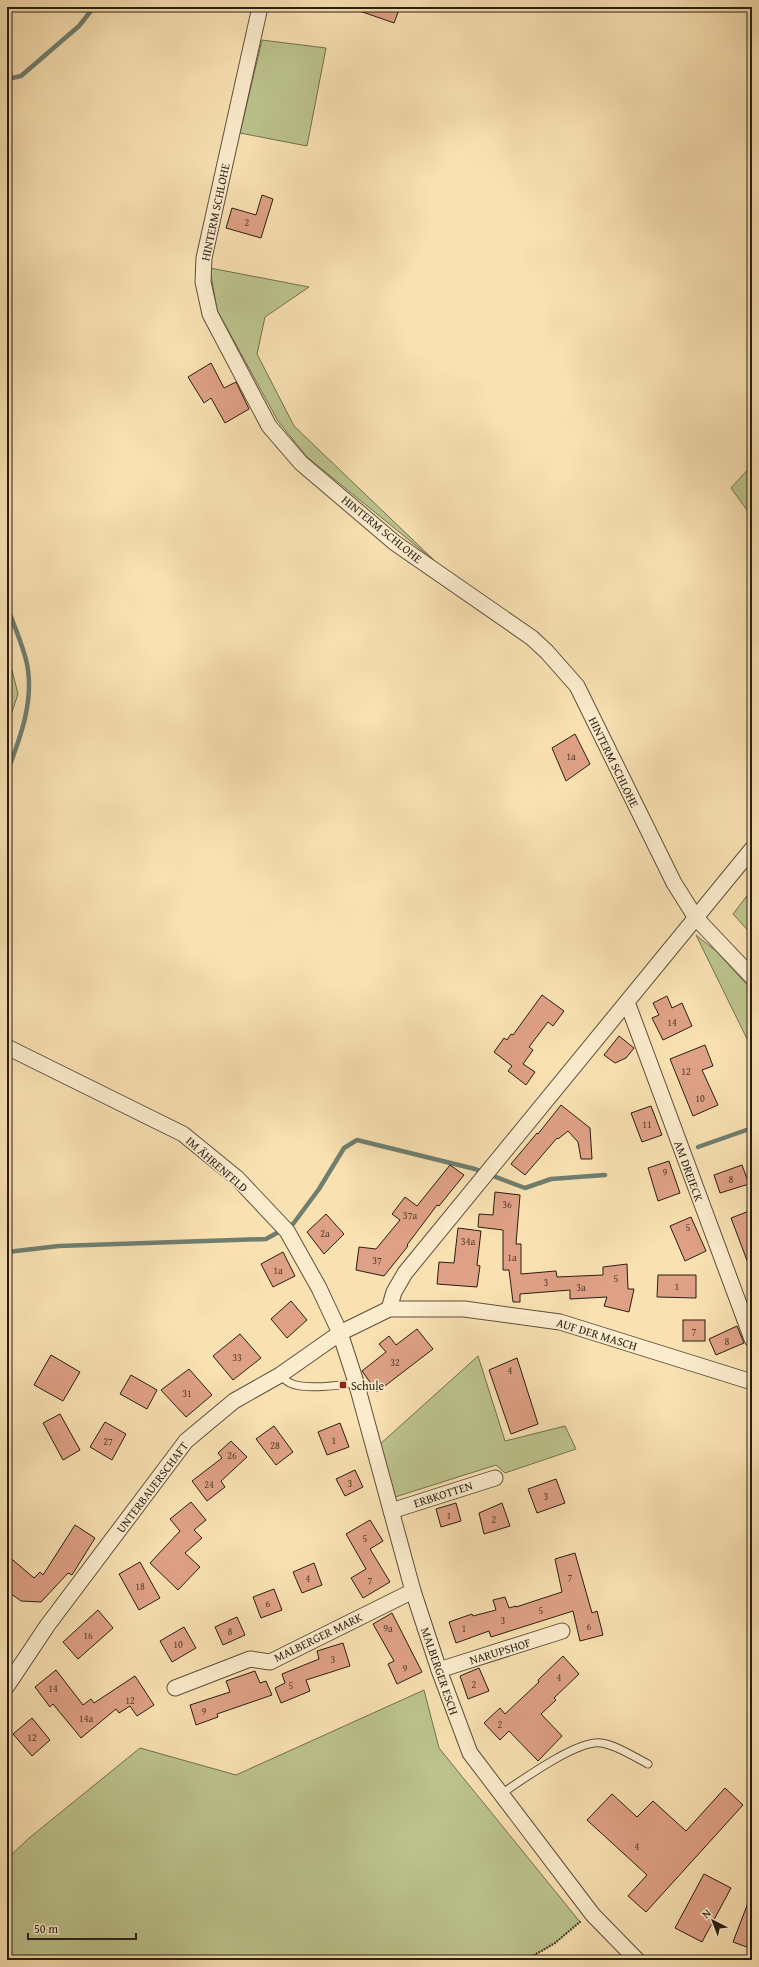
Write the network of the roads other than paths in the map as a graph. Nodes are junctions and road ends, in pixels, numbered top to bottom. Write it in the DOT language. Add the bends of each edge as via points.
graph roads {
  1 [pos="260,7"];
  2 [pos="752,849"];
  3 [pos="696,918"];
  4 [pos="752,977"];
  5 [pos="627,1002"];
  6 [pos="7,1047"];
  7 [pos="389,1309"];
  8 [pos="340,1333"];
  9 [pos="752,1339"];
  10 [pos="280,1375"];
  11 [pos="356,1382"];
  12 [pos="752,1382"];
  13 [pos="495,1478"];
  14 [pos="391,1511"];
  15 [pos="413,1591"];
  16 [pos="562,1632"];
  17 [pos="439,1670"];
  18 [pos="7,1686"];
  19 [pos="175,1688"];
  20 [pos="648,1764"];
  21 [pos="501,1794"];
  22 [pos="637,1960"];
  1 -- 3 [label="street, HINTERM SCHLOHE" via="204,258 203,282 210,314 269,426 301,463 395,543 532,638 577,686 674,883"];
  2 -- 3 [label="street"];
  3 -- 4 [label="street, HINTERM SCHLOHE"];
  3 -- 5 [label="street"];
  5 -- 7 [label="street" via="405,1273 394,1292"];
  5 -- 9 [label="street, AM DREIECK"];
  6 -- 8 [label="street, IM ÄHRENFELD" via="183,1134 237,1178 283,1226 319,1288"];
  7 -- 8 [label="street"];
  7 -- 12 [label="street, AUF DER MASCH" via="464,1309 560,1322"];
  8 -- 10 [label="street, UNTERBAUERSCHAFT"];
  8 -- 11 [label="street, MALBERGER ESCH"];
  10 -- 11 [label="lane" via="298,1386 343,1385"];
  10 -- 18 [label="street, UNTERBAUERSCHAFT" via="234,1401 186,1441 47,1626"];
  11 -- 14 [label="street, MALBERGER ESCH"];
  13 -- 14 [label="street, ERBKOTTEN"];
  14 -- 15 [label="street, MALBERGER ESCH"];
  15 -- 17 [label="street, MALBERGER ESCH"];
  15 -- 19 [label="street, MALBERGER MARK" via="270,1662 250,1659"];
  16 -- 17 [label="street, NARUPSHOF"];
  17 -- 21 [label="street, MALBERGER ESCH" via="470,1753"];
  20 -- 21 [label="lane" via="605,1744 593,1743 570,1751"];
  21 -- 22 [label="street, MALBERGER ESCH" via="593,1915"];
}
